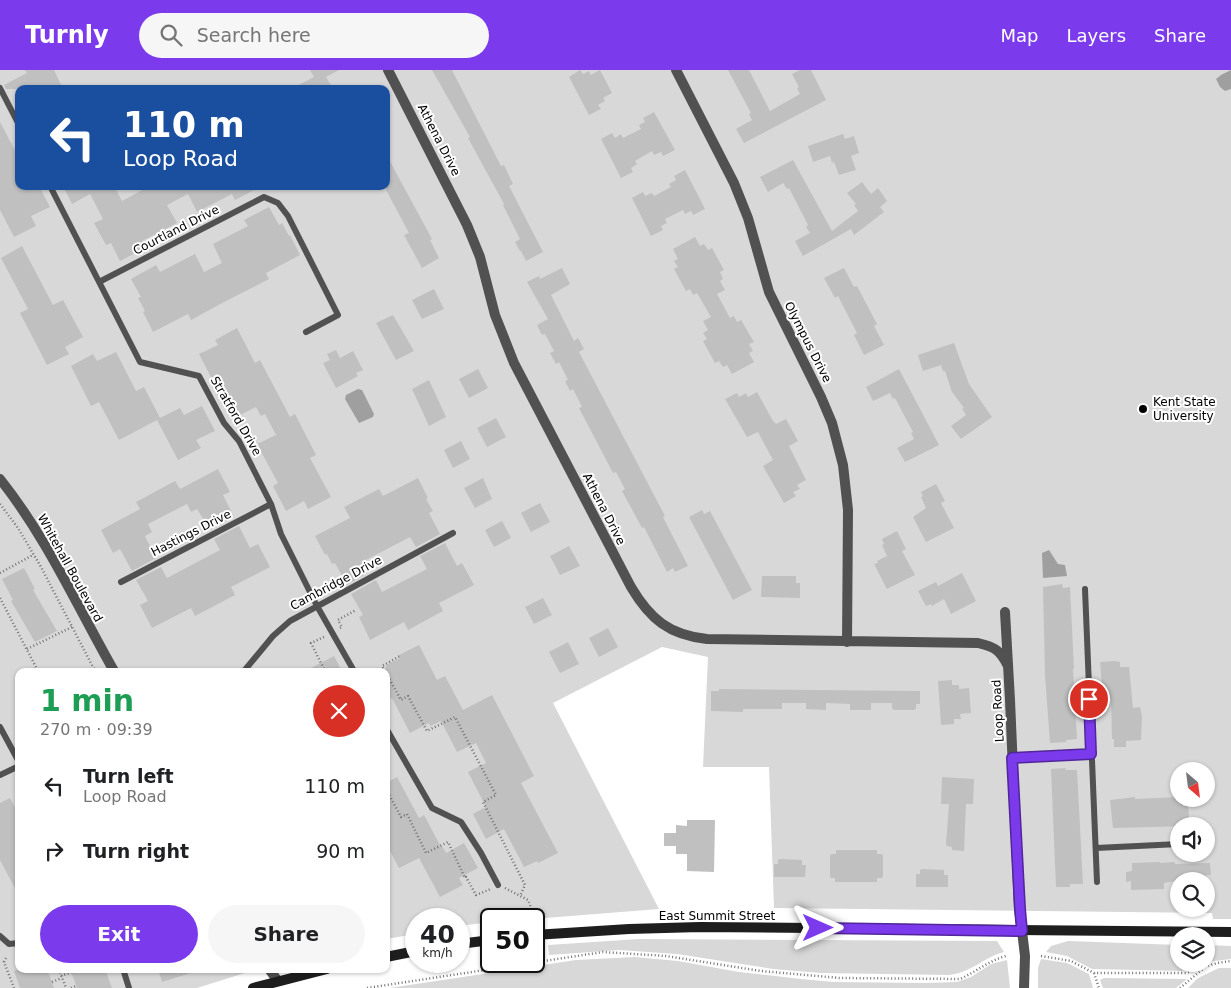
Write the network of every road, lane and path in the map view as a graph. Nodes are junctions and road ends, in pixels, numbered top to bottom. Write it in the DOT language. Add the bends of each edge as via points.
graph roads {
  1 [pos="388,70"];
  2 [pos="676,70"];
  3 [pos="0,88"];
  4 [pos="15,117"];
  5 [pos="52,190"];
  6 [pos="99,282"];
  7 [pos="306,332"];
  8 [pos="0,479"];
  9 [pos="0,504"];
  10 [pos="272,504"];
  11 [pos="453,533"];
  12 [pos="33,554"];
  13 [pos="0,573"];
  14 [pos="121,582"];
  15 [pos="1085,590"];
  16 [pos="0,598"];
  17 [pos="317,606"];
  18 [pos="1004,612"];
  19 [pos="72,627"];
  20 [pos="847,642"];
  21 [pos="27,649"];
  22 [pos="400,656"];
  23 [pos="1008,666"];
  24 [pos="36,668"];
  25 [pos="93,668"];
  26 [pos="112,668"];
  27 [pos="247,668"];
  28 [pos="352,668"];
  29 [pos="383,668"];
  30 [pos="390,679"];
  31 [pos="0,727"];
  32 [pos="390,735"];
  33 [pos="1091,754"];
  34 [pos="15,756"];
  35 [pos="1012,758"];
  36 [pos="15,766"];
  37 [pos="0,775"];
  38 [pos="390,796"];
  39 [pos="1170,844"];
  40 [pos="1096,848"];
  41 [pos="1097,882"];
  42 [pos="498,885"];
  43 [pos="520,896"];
  44 [pos="531,908"];
  45 [pos="1022,931"];
  46 [pos="1231,932"];
  47 [pos="545,934"];
  48 [pos="0,936"];
  49 [pos="15,944"];
  50 [pos="405,953"];
  51 [pos="390,955"];
  52 [pos="1006,956"];
  53 [pos="1041,956"];
  54 [pos="6,958"];
  55 [pos="545,960"];
  56 [pos="1231,962"];
  57 [pos="1215,964"];
  58 [pos="480,970"];
  59 [pos="1191,972"];
  60 [pos="1199,972"];
  61 [pos="60,973"];
  62 [pos="70,973"];
  63 [pos="124,973"];
  64 [pos="272,973"];
  65 [pos="275,973"];
  66 [pos="311,973"];
  67 [pos="1094,974"];
  68 [pos="62,977"];
  69 [pos="278,981"];
  70 [pos="52,982"];
  71 [pos="76,986"];
  72 [pos="14,988"];
  73 [pos="66,988"];
  74 [pos="71,988"];
  75 [pos="129,988"];
  76 [pos="253,988"];
  77 [pos="367,988"];
  78 [pos="1024,988"];
  79 [pos="1098,988"];
  80 [pos="1180,988"];
  1 -- 20 [label="street, Athena Drive" via="467,225 480,257 495,315 514,362 640,603 667,627 696,638"];
  2 -- 20 [label="street, Olympus Drive" via="734,183 748,218 769,292 821,397 838,443 848,510"];
  3 -- 4 [label="lane"];
  5 -- 6 [label="lane, Stratford Drive"];
  6 -- 7 [label="lane, Courtland Drive" via="264,197 278,203 288,216 338,315"];
  6 -- 10 [label="lane, Stratford Drive" via="140,362 199,376 224,423 239,441"];
  8 -- 26 [label="street, Whitehall Boulevard" via="50,553"];
  9 -- 12 [label="path"];
  10 -- 14 [label="lane, Hastings Drive"];
  10 -- 17 [label="lane, Stratford Drive" via="281,534"];
  11 -- 17 [label="lane, Cambridge Drive"];
  12 -- 13 [label="path"];
  12 -- 19 [label="path"];
  15 -- 33 [label="lane"];
  16 -- 21 [label="path"];
  17 -- 27 [label="lane, Cambridge Drive" via="280,628"];
  17 -- 28 [label="lane, Stratford Drive"];
  18 -- 23 [label="street, Loop Road"];
  19 -- 21 [label="path"];
  19 -- 25 [label="path"];
  20 -- 23 [label="street, Athena Drive" via="978,643 998,650"];
  21 -- 24 [label="path"];
  22 -- 29 [label="path"];
  23 -- 35 [label="street, Loop Road"];
  30 -- 43 [label="path" via="401,700 408,696 427,731 455,717 496,795 483,802 525,885"];
  31 -- 34 [label="lane"];
  32 -- 42 [label="lane" via="432,808 461,822"];
  33 -- 35 [label="lane"];
  33 -- 40 [label="lane"];
  35 -- 45 [label="street, Loop Road"];
  36 -- 37 [label="lane"];
  38 -- 42 [label="path" via="401,817 407,814 426,853 448,842 476,895"];
  39 -- 40 [label="lane"];
  40 -- 41 [label="lane"];
  42 -- 43 [label="path"];
  43 -- 44 [label="path" via="528,900"];
  45 -- 46 [label="main road, East Summit Street"];
  45 -- 47 [label="main road, East Summit Street" via="700,927"];
  45 -- 78 [label="street, Loop Road"];
  48 -- 49 [label="lane" via="9,944"];
  50 -- 51 [label="main road"];
  52 -- 55 [label="path" via="960,979 840,978 761,971 666,956 603,952"];
  53 -- 67 [label="path" via="1071,961"];
  54 -- 72 [label="path" via="4,962"];
  56 -- 57 [label="path"];
  58 -- 77 [label="path"];
  59 -- 67 [label="path"];
  60 -- 80 [label="path"];
  61 -- 68 [label="path"];
  62 -- 68 [label="path"];
  63 -- 75 [label="lane"];
  64 -- 69 [label="street"];
  65 -- 69 [label="street"];
  66 -- 69 [label="main road"];
  67 -- 79 [label="path"];
  68 -- 70 [label="path"];
  68 -- 73 [label="path"];
  69 -- 76 [label="main road"];
  71 -- 74 [label="path"];
}
